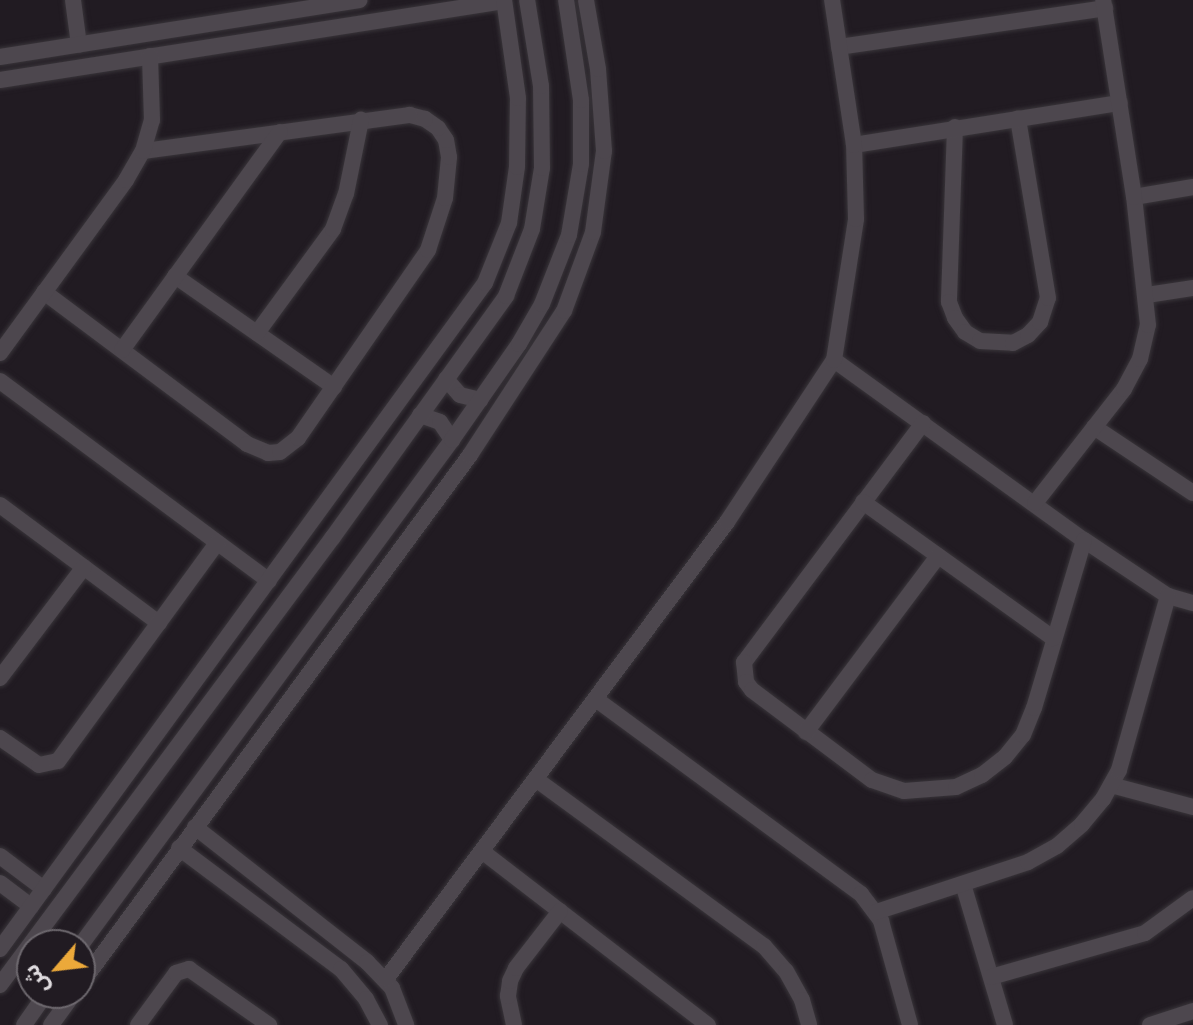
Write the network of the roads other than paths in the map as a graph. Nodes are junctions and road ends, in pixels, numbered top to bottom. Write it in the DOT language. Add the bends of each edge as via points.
graph roads {
  1 [pos="73,0"];
  2 [pos="353,0"];
  3 [pos="360,0"];
  4 [pos="504,0"];
  5 [pos="527,0"];
  6 [pos="566,0"];
  7 [pos="586,0"];
  8 [pos="832,0"];
  9 [pos="467,3"];
  10 [pos="1104,4"];
  11 [pos="236,20"];
  12 [pos="239,42"];
  13 [pos="79,45"];
  14 [pos="839,47"];
  15 [pos="150,56"];
  16 [pos="0,57"];
  17 [pos="598,69"];
  18 [pos="578,72"];
  19 [pos="0,80"];
  20 [pos="541,86"];
  21 [pos="516,87"];
  22 [pos="1120,103"];
  23 [pos="1018,118"];
  24 [pos="361,120"];
  25 [pos="955,127"];
  26 [pos="280,132"];
  27 [pos="854,145"];
  28 [pos="143,151"];
  29 [pos="1193,187"];
  30 [pos="1134,197"];
  31 [pos="175,276"];
  32 [pos="1193,288"];
  33 [pos="44,292"];
  34 [pos="1147,295"];
  35 [pos="542,304"];
  36 [pos="564,311"];
  37 [pos="257,333"];
  38 [pos="122,350"];
  39 [pos="0,353"];
  40 [pos="834,360"];
  41 [pos="446,379"];
  42 [pos="0,381"];
  43 [pos="334,387"];
  44 [pos="480,400"];
  45 [pos="420,415"];
  46 [pos="923,423"];
  47 [pos="1094,427"];
  48 [pos="452,440"];
  49 [pos="1193,493"];
  50 [pos="863,502"];
  51 [pos="1035,503"];
  52 [pos="3,512"];
  53 [pos="312,523"];
  54 [pos="333,537"];
  55 [pos="1084,540"];
  56 [pos="217,543"];
  57 [pos="938,556"];
  58 [pos="84,567"];
  59 [pos="269,581"];
  60 [pos="1168,596"];
  61 [pos="1193,603"];
  62 [pos="326,610"];
  63 [pos="345,622"];
  64 [pos="159,623"];
  65 [pos="1053,638"];
  66 [pos="210,662"];
  67 [pos="228,674"];
  68 [pos="0,678"];
  69 [pos="597,700"];
  70 [pos="806,732"];
  71 [pos="0,738"];
  72 [pos="537,780"];
  73 [pos="1111,785"];
  74 [pos="1193,807"];
  75 [pos="195,827"];
  76 [pos="179,848"];
  77 [pos="227,852"];
  78 [pos="483,852"];
  79 [pos="0,856"];
  80 [pos="16,868"];
  81 [pos="212,872"];
  82 [pos="1,884"];
  83 [pos="963,884"];
  84 [pos="44,889"];
  85 [pos="1193,898"];
  86 [pos="31,906"];
  87 [pos="560,911"];
  88 [pos="876,912"];
  89 [pos="42,929"];
  90 [pos="92,929"];
  91 [pos="96,933"];
  92 [pos="111,942"];
  93 [pos="1,948"];
  94 [pos="96,963"];
  95 [pos="16,964"];
  96 [pos="991,977"];
  97 [pos="386,979"];
  98 [pos="0,985"];
  99 [pos="1193,1011"];
  100 [pos="806,1024"];
  101 [pos="138,1025"];
  102 [pos="269,1025"];
  103 [pos="380,1025"];
  104 [pos="406,1025"];
  105 [pos="514,1025"];
  106 [pos="708,1025"];
  107 [pos="910,1025"];
  108 [pos="1005,1025"];
  109 [pos="1150,1025"];
  1 -- 13 [label="street"];
  2 -- 3 [label="street"];
  2 -- 11 [label="street"];
  4 -- 9 [label="street"];
  4 -- 21 [label="street"];
  5 -- 20 [label="street"];
  6 -- 18 [label="street"];
  7 -- 17 [label="street"];
  8 -- 14 [label="street"];
  9 -- 12 [label="street"];
  10 -- 14 [label="street"];
  10 -- 22 [label="street"];
  11 -- 12 [label="street"];
  11 -- 13 [label="street"];
  12 -- 15 [label="street"];
  13 -- 16 [label="street"];
  14 -- 27 [label="street"];
  15 -- 19 [label="street"];
  15 -- 28 [label="street" via="152,120"];
  17 -- 18 [label="street"];
  17 -- 36 [label="street" via="604,151 600,192 585,259"];
  18 -- 35 [label="street" via="577,200 558,269"];
  20 -- 21 [label="street"];
  20 -- 41 [label="street" via="542,168 532,229 506,296"];
  21 -- 53 [label="street" via="515,195 485,283"];
  22 -- 23 [label="street"];
  22 -- 30 [label="street"];
  23 -- 25 [label="street"];
  23 -- 25 [label="street" via="1048,298 1040,322 1013,343 980,341 960,325 949,302"];
  24 -- 26 [label="street"];
  24 -- 37 [label="street" via="333,229"];
  24 -- 43 [label="street" via="410,115 425,119 446,140 449,157 438,224 428,250"];
  25 -- 27 [label="street"];
  26 -- 28 [label="street"];
  26 -- 31 [label="street"];
  27 -- 40 [label="street" via="856,219"];
  28 -- 33 [label="street"];
  29 -- 30 [label="street"];
  30 -- 34 [label="street"];
  31 -- 37 [label="street"];
  31 -- 38 [label="street"];
  32 -- 34 [label="street"];
  33 -- 38 [label="street"];
  33 -- 39 [label="street"];
  34 -- 47 [label="street" via="1148,325 1140,359"];
  35 -- 36 [label="street"];
  35 -- 44 [label="street"];
  36 -- 63 [label="street" via="470,455"];
  37 -- 43 [label="street"];
  38 -- 43 [label="street" via="247,444 268,453 290,446"];
  40 -- 46 [label="street"];
  40 -- 69 [label="street" via="727,522"];
  41 -- 44 [label="street" via="460,395"];
  41 -- 45 [label="street"];
  42 -- 56 [label="street"];
  44 -- 48 [label="street"];
  45 -- 48 [label="street" via="440,422"];
  45 -- 54 [label="street"];
  46 -- 50 [label="street"];
  46 -- 51 [label="street"];
  47 -- 49 [label="street"];
  47 -- 51 [label="street"];
  48 -- 62 [label="street"];
  50 -- 57 [label="street"];
  50 -- 70 [label="street" via="744,662 752,690"];
  51 -- 55 [label="street"];
  52 -- 58 [label="street"];
  53 -- 54 [label="street"];
  53 -- 59 [label="street"];
  54 -- 67 [label="street"];
  55 -- 60 [label="street"];
  55 -- 65 [label="street"];
  56 -- 59 [label="street"];
  56 -- 64 [label="street"];
  57 -- 65 [label="street"];
  57 -- 70 [label="street"];
  58 -- 64 [label="street"];
  58 -- 68 [label="street"];
  59 -- 66 [label="street"];
  60 -- 61 [label="street"];
  60 -- 73 [label="street"];
  62 -- 63 [label="street"];
  62 -- 90 [label="street"];
  63 -- 75 [label="street"];
  64 -- 71 [label="street" via="58,761 39,765"];
  65 -- 70 [label="street" via="1023,735 982,775 956,787 904,791 872,780"];
  66 -- 67 [label="street"];
  66 -- 84 [label="street"];
  67 -- 89 [label="street"];
  69 -- 72 [label="street"];
  69 -- 88 [label="street" via="861,894"];
  72 -- 78 [label="street"];
  72 -- 100 [label="street" via="764,946 802,1000"];
  73 -- 74 [label="street"];
  73 -- 83 [label="street" via="1082,824 1057,846"];
  75 -- 76 [label="street"];
  75 -- 77 [label="street"];
  76 -- 81 [label="street"];
  76 -- 92 [label="street"];
  77 -- 81 [label="street"];
  77 -- 97 [label="street"];
  78 -- 87 [label="street"];
  78 -- 97 [label="street"];
  79 -- 80 [label="street"];
  80 -- 82 [label="street"];
  80 -- 84 [label="street"];
  81 -- 103 [label="street" via="341,969"];
  82 -- 86 [label="street"];
  83 -- 88 [label="street"];
  83 -- 96 [label="street"];
  84 -- 86 [label="street"];
  85 -- 96 [label="street" via="1145,933"];
  86 -- 93 [label="street"];
  87 -- 105 [label="street" via="510,981"];
  87 -- 106 [label="street"];
  88 -- 107 [label="street"];
  91 -- 92 [label="street"];
  92 -- 94 [label="street"];
  95 -- 98 [label="street"];
  96 -- 108 [label="street"];
  97 -- 104 [label="street"];
  99 -- 109 [label="street"];
  101 -- 102 [label="street" via="176,973 189,969"];
}
